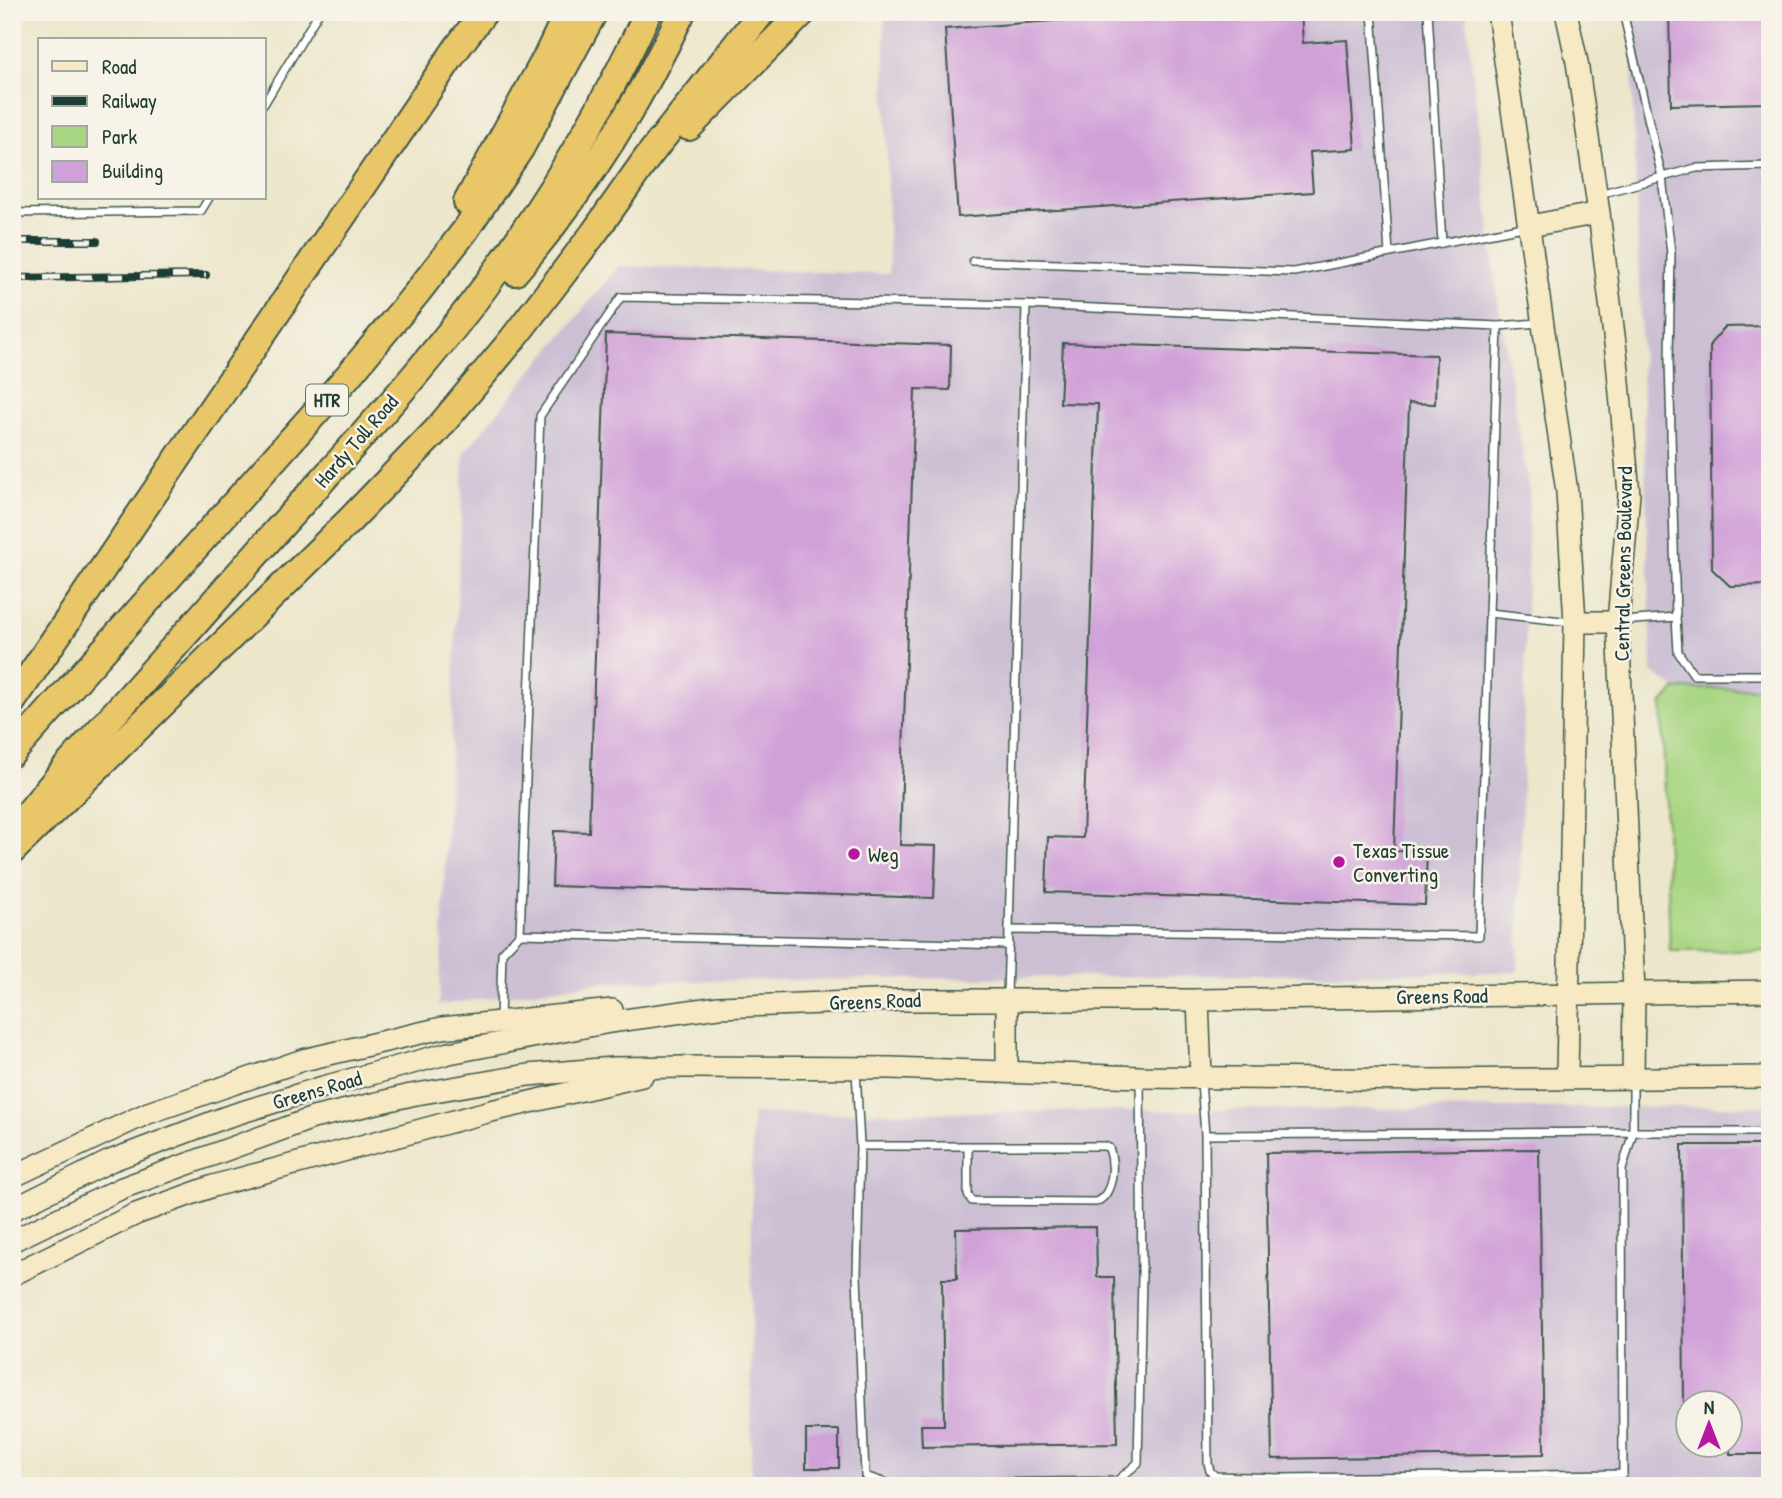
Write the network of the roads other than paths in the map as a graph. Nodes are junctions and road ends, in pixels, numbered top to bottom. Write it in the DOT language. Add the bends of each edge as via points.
graph roads {
  1 [pos="319,12"];
  2 [pos="484,12"];
  3 [pos="568,12"];
  4 [pos="594,12"];
  5 [pos="648,12"];
  6 [pos="682,12"];
  7 [pos="762,12"];
  8 [pos="803,12"];
  9 [pos="1372,12"];
  10 [pos="1428,12"];
  11 [pos="1498,12"];
  12 [pos="1566,12"];
  13 [pos="1623,12"];
  14 [pos="266,101"];
  15 [pos="1770,166"];
  16 [pos="1662,177"];
  17 [pos="208,200"];
  18 [pos="1598,204"];
  19 [pos="12,213"];
  20 [pos="1530,226"];
  21 [pos="594,233"];
  22 [pos="1442,243"];
  23 [pos="1389,253"];
  24 [pos="973,261"];
  25 [pos="416,294"];
  26 [pos="1026,305"];
  27 [pos="1543,322"];
  28 [pos="1497,326"];
  29 [pos="432,354"];
  30 [pos="1489,613"];
  31 [pos="1676,617"];
  32 [pos="1575,622"];
  33 [pos="1618,622"];
  34 [pos="1770,675"];
  35 [pos="12,702"];
  36 [pos="12,753"];
  37 [pos="12,833"];
  38 [pos="12,851"];
  39 [pos="1009,930"];
  40 [pos="520,934"];
  41 [pos="1009,945"];
  42 [pos="1770,991"];
  43 [pos="1634,992"];
  44 [pos="1568,993"];
  45 [pos="1007,1000"];
  46 [pos="1198,1000"];
  47 [pos="719,1007"];
  48 [pos="500,1021"];
  49 [pos="686,1067"];
  50 [pos="856,1068"];
  51 [pos="1007,1071"];
  52 [pos="1140,1077"];
  53 [pos="1201,1077"];
  54 [pos="1770,1077"];
  55 [pos="1567,1078"];
  56 [pos="1633,1079"];
  57 [pos="1633,1132"];
  58 [pos="1770,1132"];
  59 [pos="1205,1135"];
  60 [pos="860,1146"];
  61 [pos="968,1146"];
  62 [pos="12,1177"];
  63 [pos="12,1210"];
  64 [pos="12,1241"];
  65 [pos="12,1275"];
  1 -- 14 [label="lane"];
  2 -- 35 [label="highway"];
  3 -- 25 [label="highway"];
  4 -- 25 [label="highway, HTR" via="520,149"];
  5 -- 29 [label="highway, Hardy Toll Road / HTR" via="594,120 546,197"];
  6 -- 29 [label="highway" via="635,103 567,205 492,299"];
  7 -- 21 [label="highway"];
  8 -- 21 [label="highway"];
  9 -- 23 [label="lane"];
  10 -- 22 [label="lane"];
  11 -- 20 [label="main road"];
  12 -- 18 [label="main road, Central Greens Boulevard"];
  13 -- 16 [label="lane"];
  15 -- 16 [label="lane" via="1696,168"];
  16 -- 18 [label="lane"];
  16 -- 31 [label="lane" via="1671,253"];
  17 -- 19 [label="lane" via="201,211"];
  18 -- 20 [label="main road"];
  18 -- 33 [label="main road, Central Greens Boulevard" via="1629,494"];
  20 -- 22 [label="lane"];
  20 -- 27 [label="main road"];
  21 -- 38 [label="highway" via="473,388 418,450"];
  22 -- 23 [label="lane"];
  23 -- 24 [label="lane" via="1294,272"];
  25 -- 36 [label="highway, HTR"];
  26 -- 28 [label="lane"];
  26 -- 39 [label="lane"];
  26 -- 40 [label="lane" via="621,297 540,416"];
  27 -- 28 [label="lane"];
  27 -- 32 [label="main road" via="1567,492"];
  28 -- 30 [label="lane"];
  29 -- 37 [label="highway, Hardy Toll Road / HTR"];
  30 -- 32 [label="lane"];
  30 -- 39 [label="lane" via="1479,936"];
  31 -- 33 [label="lane"];
  31 -- 34 [label="lane" via="1678,652 1694,675"];
  32 -- 33 [label="main road"];
  32 -- 44 [label="main road"];
  33 -- 43 [label="main road, Central Greens Boulevard"];
  39 -- 41 [label="lane"];
  40 -- 41 [label="lane"];
  40 -- 48 [label="lane" via="502,953"];
  41 -- 45 [label="lane"];
  42 -- 43 [label="main road, Greens Road"];
  43 -- 44 [label="main road, Greens Road"];
  43 -- 56 [label="main road, Central Greens Boulevard"];
  44 -- 46 [label="main road, Greens Road"];
  44 -- 55 [label="main road"];
  45 -- 46 [label="main road, Greens Road"];
  45 -- 47 [label="main road, Greens Road"];
  45 -- 51 [label="main road"];
  46 -- 53 [label="main road"];
  47 -- 48 [label="main road" via="603,1010"];
  47 -- 63 [label="main road, Greens Road" via="610,1022 449,1053 323,1087 110,1161"];
  48 -- 62 [label="main road" via="442,1028 303,1060 148,1112"];
  49 -- 50 [label="main road, Greens Road"];
  49 -- 64 [label="main road, Greens Road" via="528,1075 313,1118 122,1188"];
  49 -- 65 [label="main road" via="491,1111 213,1186 136,1214"];
  50 -- 51 [label="main road, Greens Road"];
  50 -- 60 [label="lane"];
  51 -- 52 [label="main road, Greens Road"];
  52 -- 53 [label="main road, Greens Road"];
  52 -- 60 [label="lane" via="1139,1463 1117,1481 889,1484 865,1476 857,1276"];
  53 -- 55 [label="main road, Greens Road"];
  53 -- 59 [label="lane"];
  54 -- 56 [label="main road, Greens Road"];
  55 -- 56 [label="main road, Greens Road"];
  56 -- 57 [label="lane"];
  57 -- 58 [label="lane"];
  57 -- 59 [label="lane"];
  57 -- 59 [label="lane" via="1622,1170 1623,1474 1295,1478 1221,1477 1210,1471"];
  60 -- 61 [label="lane"];
  61 -- 61 [label="lane" via="1104,1146 1111,1155 1110,1187 1096,1202 972,1202"];
}
